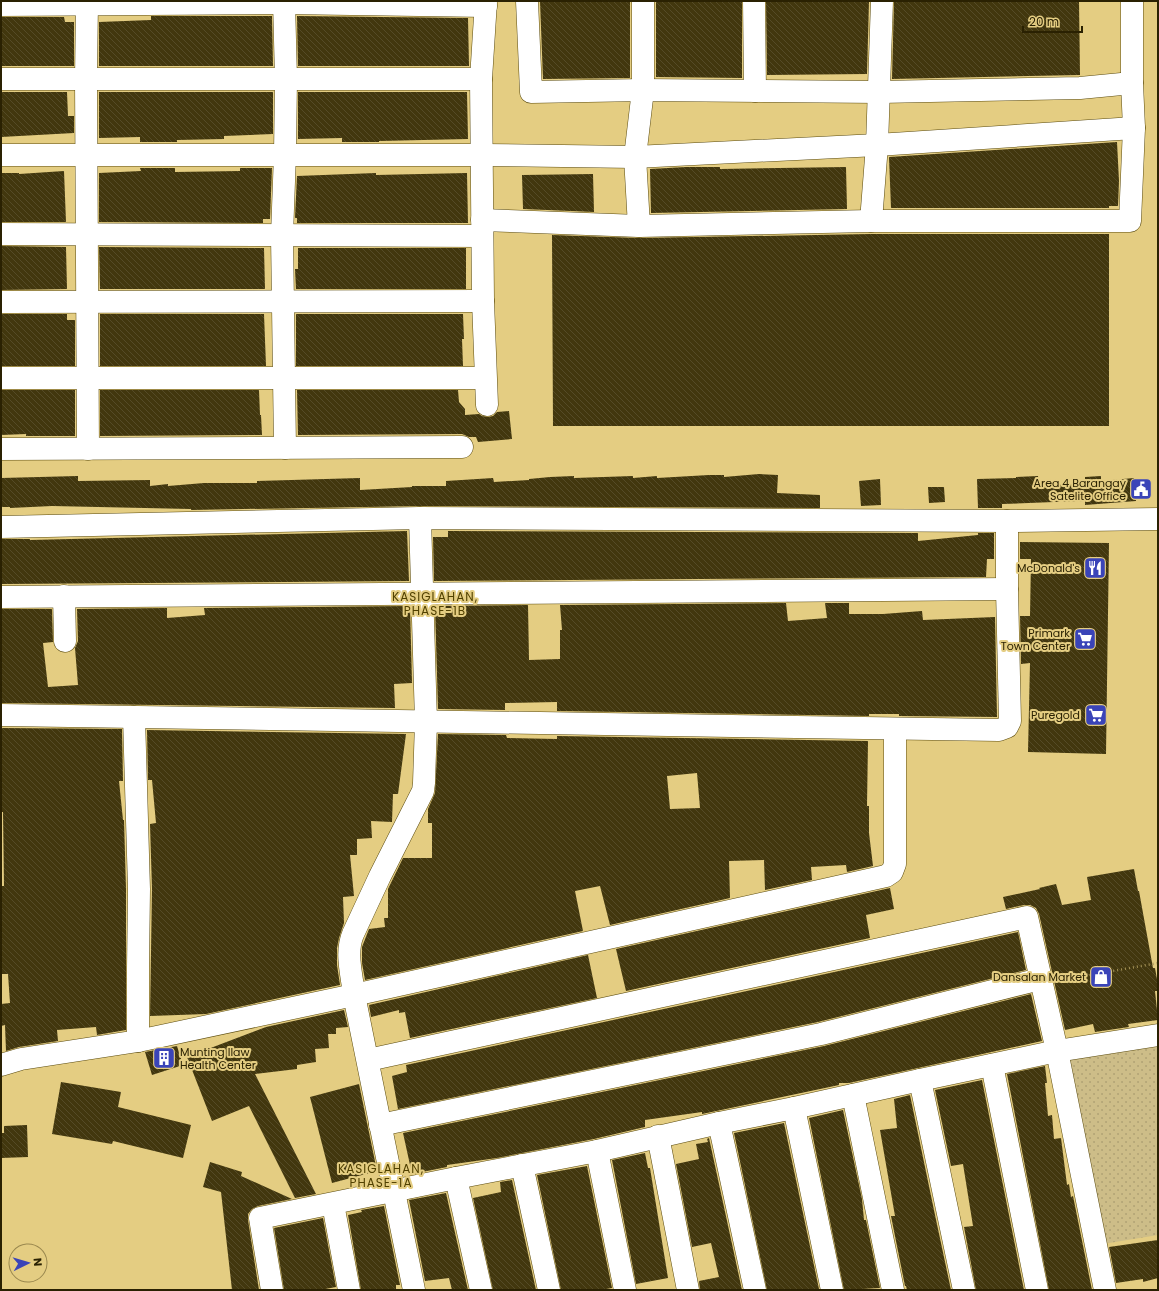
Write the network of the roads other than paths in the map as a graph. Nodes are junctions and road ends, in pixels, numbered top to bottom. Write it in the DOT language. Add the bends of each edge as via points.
graph roads {
  1 [pos="527,1"];
  2 [pos="643,1"];
  3 [pos="754,1"];
  4 [pos="882,1"];
  5 [pos="1132,1"];
  6 [pos="87,2"];
  7 [pos="284,2"];
  8 [pos="486,3"];
  9 [pos="1,5"];
  10 [pos="1,78"];
  11 [pos="86,79"];
  12 [pos="286,79"];
  13 [pos="481,79"];
  14 [pos="1132,83"];
  15 [pos="643,90"];
  16 [pos="755,91"];
  17 [pos="880,92"];
  18 [pos="1134,128"];
  19 [pos="877,145"];
  20 [pos="285,154"];
  21 [pos="1,155"];
  22 [pos="86,155"];
  23 [pos="482,155"];
  24 [pos="635,157"];
  25 [pos="871,221"];
  26 [pos="639,226"];
  27 [pos="482,228"];
  28 [pos="1,234"];
  29 [pos="87,234"];
  30 [pos="282,235"];
  31 [pos="283,301"];
  32 [pos="483,301"];
  33 [pos="1,302"];
  34 [pos="87,302"];
  35 [pos="1,378"];
  36 [pos="87,378"];
  37 [pos="284,378"];
  38 [pos="485,378"];
  39 [pos="486,406"];
  40 [pos="462,446"];
  41 [pos="285,448"];
  42 [pos="1,449"];
  43 [pos="88,449"];
  44 [pos="420,518"];
  45 [pos="1158,519"];
  46 [pos="1007,521"];
  47 [pos="1,527"];
  48 [pos="1007,589"];
  49 [pos="422,594"];
  50 [pos="64,596"];
  51 [pos="1,597"];
  52 [pos="65,641"];
  53 [pos="1,715"];
  54 [pos="134,717"];
  55 [pos="426,722"];
  56 [pos="895,729"];
  57 [pos="1040,981"];
  58 [pos="354,995"];
  59 [pos="1158,1035"];
  60 [pos="138,1042"];
  61 [pos="1056,1051"];
  62 [pos="368,1060"];
  63 [pos="1,1065"];
  64 [pos="992,1065"];
  65 [pos="920,1080"];
  66 [pos="853,1095"];
  67 [pos="794,1108"];
  68 [pos="719,1123"];
  69 [pos="380,1125"];
  70 [pos="658,1136"];
  71 [pos="597,1151"];
  72 [pos="522,1165"];
  73 [pos="456,1178"];
  74 [pos="394,1191"];
  75 [pos="333,1204"];
  76 [pos="272,1290"];
  77 [pos="349,1290"];
  78 [pos="414,1290"];
  79 [pos="481,1290"];
  80 [pos="549,1290"];
  81 [pos="625,1290"];
  82 [pos="688,1290"];
  83 [pos="755,1290"];
  84 [pos="832,1290"];
  85 [pos="893,1290"];
  86 [pos="964,1290"];
  87 [pos="1037,1290"];
  88 [pos="1105,1290"];
  1 -- 15 [label="street" via="531,92"];
  2 -- 15 [label="street"];
  3 -- 16 [label="street"];
  4 -- 17 [label="street"];
  5 -- 14 [label="street"];
  6 -- 7 [label="street"];
  6 -- 9 [label="street"];
  6 -- 11 [label="street"];
  7 -- 8 [label="street"];
  7 -- 12 [label="street"];
  8 -- 13 [label="street"];
  10 -- 11 [label="street"];
  11 -- 12 [label="street"];
  11 -- 22 [label="street"];
  12 -- 13 [label="street"];
  12 -- 20 [label="street"];
  13 -- 23 [label="street"];
  14 -- 17 [label="street" via="1080,88"];
  14 -- 18 [label="street"];
  15 -- 16 [label="street"];
  15 -- 24 [label="street"];
  16 -- 17 [label="street"];
  17 -- 19 [label="street"];
  18 -- 19 [label="street"];
  18 -- 25 [label="street" via="1130,221"];
  19 -- 24 [label="street"];
  19 -- 25 [label="street"];
  20 -- 22 [label="street"];
  20 -- 23 [label="street"];
  20 -- 30 [label="street"];
  21 -- 22 [label="street"];
  22 -- 29 [label="street"];
  23 -- 24 [label="street"];
  23 -- 27 [label="street"];
  24 -- 26 [label="street"];
  25 -- 26 [label="street"];
  26 -- 27 [label="street"];
  27 -- 30 [label="street"];
  27 -- 32 [label="street"];
  28 -- 29 [label="street"];
  29 -- 30 [label="street"];
  29 -- 34 [label="street"];
  30 -- 31 [label="street"];
  31 -- 32 [label="street"];
  31 -- 34 [label="street"];
  31 -- 37 [label="street"];
  32 -- 38 [label="street"];
  33 -- 34 [label="street"];
  34 -- 36 [label="street"];
  35 -- 36 [label="street"];
  36 -- 37 [label="street"];
  36 -- 43 [label="street"];
  37 -- 38 [label="street"];
  37 -- 41 [label="street"];
  38 -- 39 [label="street"];
  40 -- 41 [label="street"];
  41 -- 43 [label="street"];
  42 -- 43 [label="street"];
  44 -- 46 [label="street"];
  44 -- 47 [label="street"];
  44 -- 49 [label="street"];
  45 -- 46 [label="street"];
  46 -- 48 [label="street"];
  48 -- 49 [label="street"];
  48 -- 56 [label="street" via="1010,721 1007,727 999,730"];
  49 -- 50 [label="street"];
  49 -- 55 [label="street"];
  50 -- 51 [label="street"];
  50 -- 52 [label="street"];
  53 -- 54 [label="street"];
  54 -- 55 [label="street"];
  54 -- 60 [label="street" via="139,889"];
  55 -- 56 [label="street"];
  55 -- 58 [label="street" via="423,791 349,943"];
  56 -- 58 [label="street" via="895,864 892,872 886,876"];
  57 -- 61 [label="street"];
  57 -- 62 [label="street" via="1027,917"];
  57 -- 69 [label="street" via="820,1034"];
  58 -- 60 [label="street"];
  58 -- 62 [label="street"];
  59 -- 61 [label="street"];
  60 -- 63 [label="street"];
  61 -- 64 [label="street"];
  61 -- 88 [label="street"];
  62 -- 69 [label="street"];
  64 -- 65 [label="street"];
  64 -- 87 [label="street"];
  65 -- 66 [label="street"];
  65 -- 86 [label="street"];
  66 -- 67 [label="street"];
  66 -- 85 [label="street"];
  67 -- 68 [label="street"];
  67 -- 84 [label="street"];
  68 -- 70 [label="street"];
  68 -- 83 [label="street"];
  69 -- 74 [label="street"];
  70 -- 71 [label="street"];
  70 -- 82 [label="street"];
  71 -- 72 [label="street"];
  71 -- 81 [label="street"];
  72 -- 73 [label="street"];
  72 -- 80 [label="street"];
  73 -- 74 [label="street"];
  73 -- 79 [label="street"];
  74 -- 75 [label="street"];
  74 -- 78 [label="street"];
  75 -- 76 [label="street" via="260,1218"];
  75 -- 77 [label="street"];
}
